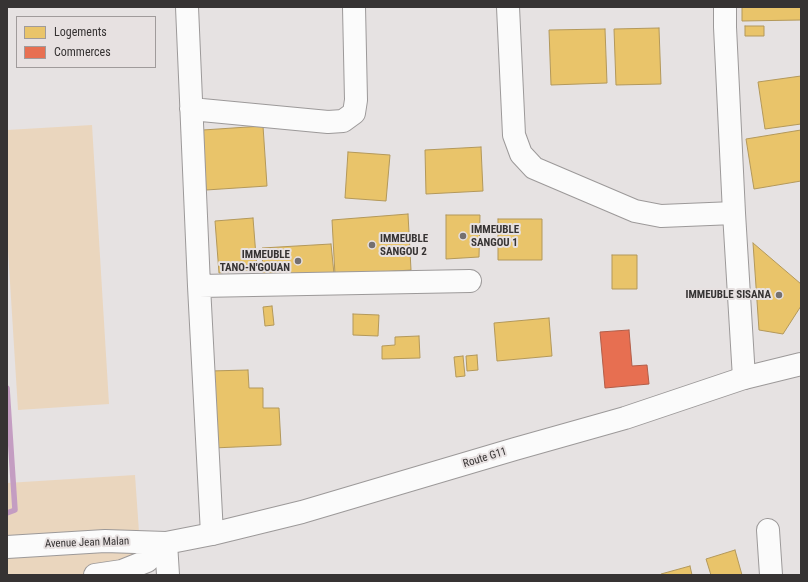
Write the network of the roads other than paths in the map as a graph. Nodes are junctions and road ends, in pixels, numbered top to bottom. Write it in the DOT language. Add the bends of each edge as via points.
graph roads {
  1 [pos="187,7"];
  2 [pos="354,7"];
  3 [pos="508,7"];
  4 [pos="725,7"];
  5 [pos="191,109"];
  6 [pos="734,213"];
  7 [pos="470,281"];
  8 [pos="199,286"];
  9 [pos="801,364"];
  10 [pos="744,378"];
  11 [pos="768,530"];
  12 [pos="212,534"];
  13 [pos="166,543"];
  14 [pos="7,546"];
  15 [pos="95,575"];
  16 [pos="168,575"];
  17 [pos="771,575"];
  1 -- 5 [label="street"];
  2 -- 5 [label="street" via="356,100 354,113 343,121 328,122"];
  3 -- 6 [label="street" via="514,135 521,154 534,168 635,211 661,216"];
  4 -- 6 [label="street"];
  5 -- 8 [label="street"];
  6 -- 10 [label="street"];
  7 -- 8 [label="street"];
  8 -- 12 [label="street"];
  9 -- 10 [label="street, Route G11"];
  10 -- 12 [label="street, Route G11" via="625,418 302,512"];
  11 -- 17 [label="street"];
  12 -- 13 [label="street, Route G11"];
  13 -- 14 [label="street, Avenue Jean Malan" via="105,541"];
  13 -- 15 [label="street" via="147,561 122,571"];
  13 -- 16 [label="street"];
}
